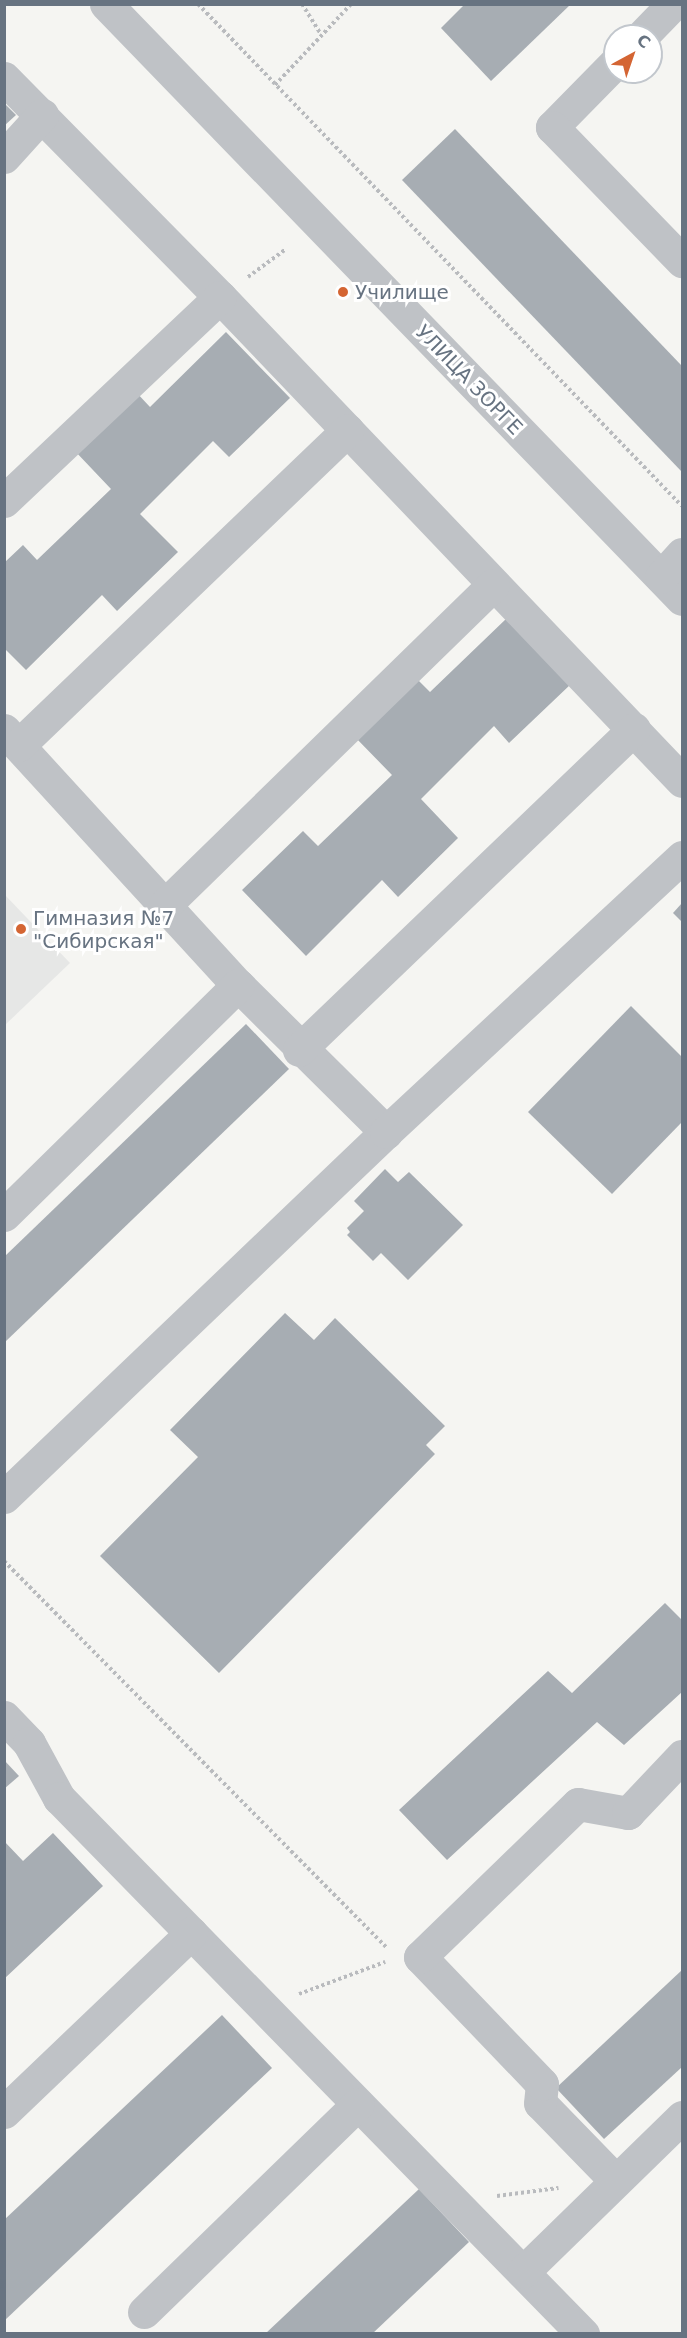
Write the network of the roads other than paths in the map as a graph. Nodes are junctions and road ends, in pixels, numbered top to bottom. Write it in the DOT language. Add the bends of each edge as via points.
graph roads {
  1 [pos="106,4"];
  2 [pos="673,4"];
  3 [pos="654,24"];
  4 [pos="603,75"];
  5 [pos="4,78"];
  6 [pos="42,115"];
  7 [pos="4,157"];
  8 [pos="682,261"];
  9 [pos="220,297"];
  10 [pos="347,430"];
  11 [pos="4,501"];
  12 [pos="675,577"];
  13 [pos="493,585"];
  14 [pos="634,729"];
  15 [pos="12,738"];
  16 [pos="682,781"];
  17 [pos="682,857"];
  18 [pos="165,905"];
  19 [pos="238,986"];
  20 [pos="299,1050"];
  21 [pos="386,1132"];
  22 [pos="4,1215"];
  23 [pos="4,1497"];
  24 [pos="4,1717"];
  25 [pos="682,1756"];
  26 [pos="191,1933"];
  27 [pos="358,2104"];
  28 [pos="4,2112"];
  29 [pos="682,2117"];
  30 [pos="615,2180"];
  31 [pos="523,2272"];
  32 [pos="144,2312"];
  33 [pos="583,2334"];
  1 -- 12 [label="street, УЛИЦА ЗОРГЕ"];
  2 -- 3 [label="street"];
  4 -- 8 [label="street" via="552,127"];
  5 -- 6 [label="street"];
  6 -- 7 [label="street"];
  6 -- 9 [label="street"];
  9 -- 10 [label="street"];
  9 -- 11 [label="street"];
  10 -- 13 [label="street"];
  10 -- 15 [label="street"];
  13 -- 14 [label="street"];
  13 -- 18 [label="street"];
  14 -- 16 [label="street"];
  14 -- 20 [label="street"];
  15 -- 18 [label="street"];
  17 -- 21 [label="street"];
  18 -- 19 [label="street"];
  19 -- 20 [label="street"];
  19 -- 22 [label="street"];
  20 -- 21 [label="street"];
  21 -- 23 [label="street"];
  24 -- 26 [label="street" via="29,1743 59,1798"];
  25 -- 30 [label="street" via="628,1813 578,1804 420,1957 542,2084 540,2103"];
  26 -- 27 [label="street"];
  26 -- 28 [label="street"];
  27 -- 31 [label="street"];
  27 -- 32 [label="street"];
  29 -- 30 [label="street"];
  30 -- 31 [label="street"];
  31 -- 33 [label="street"];
}
